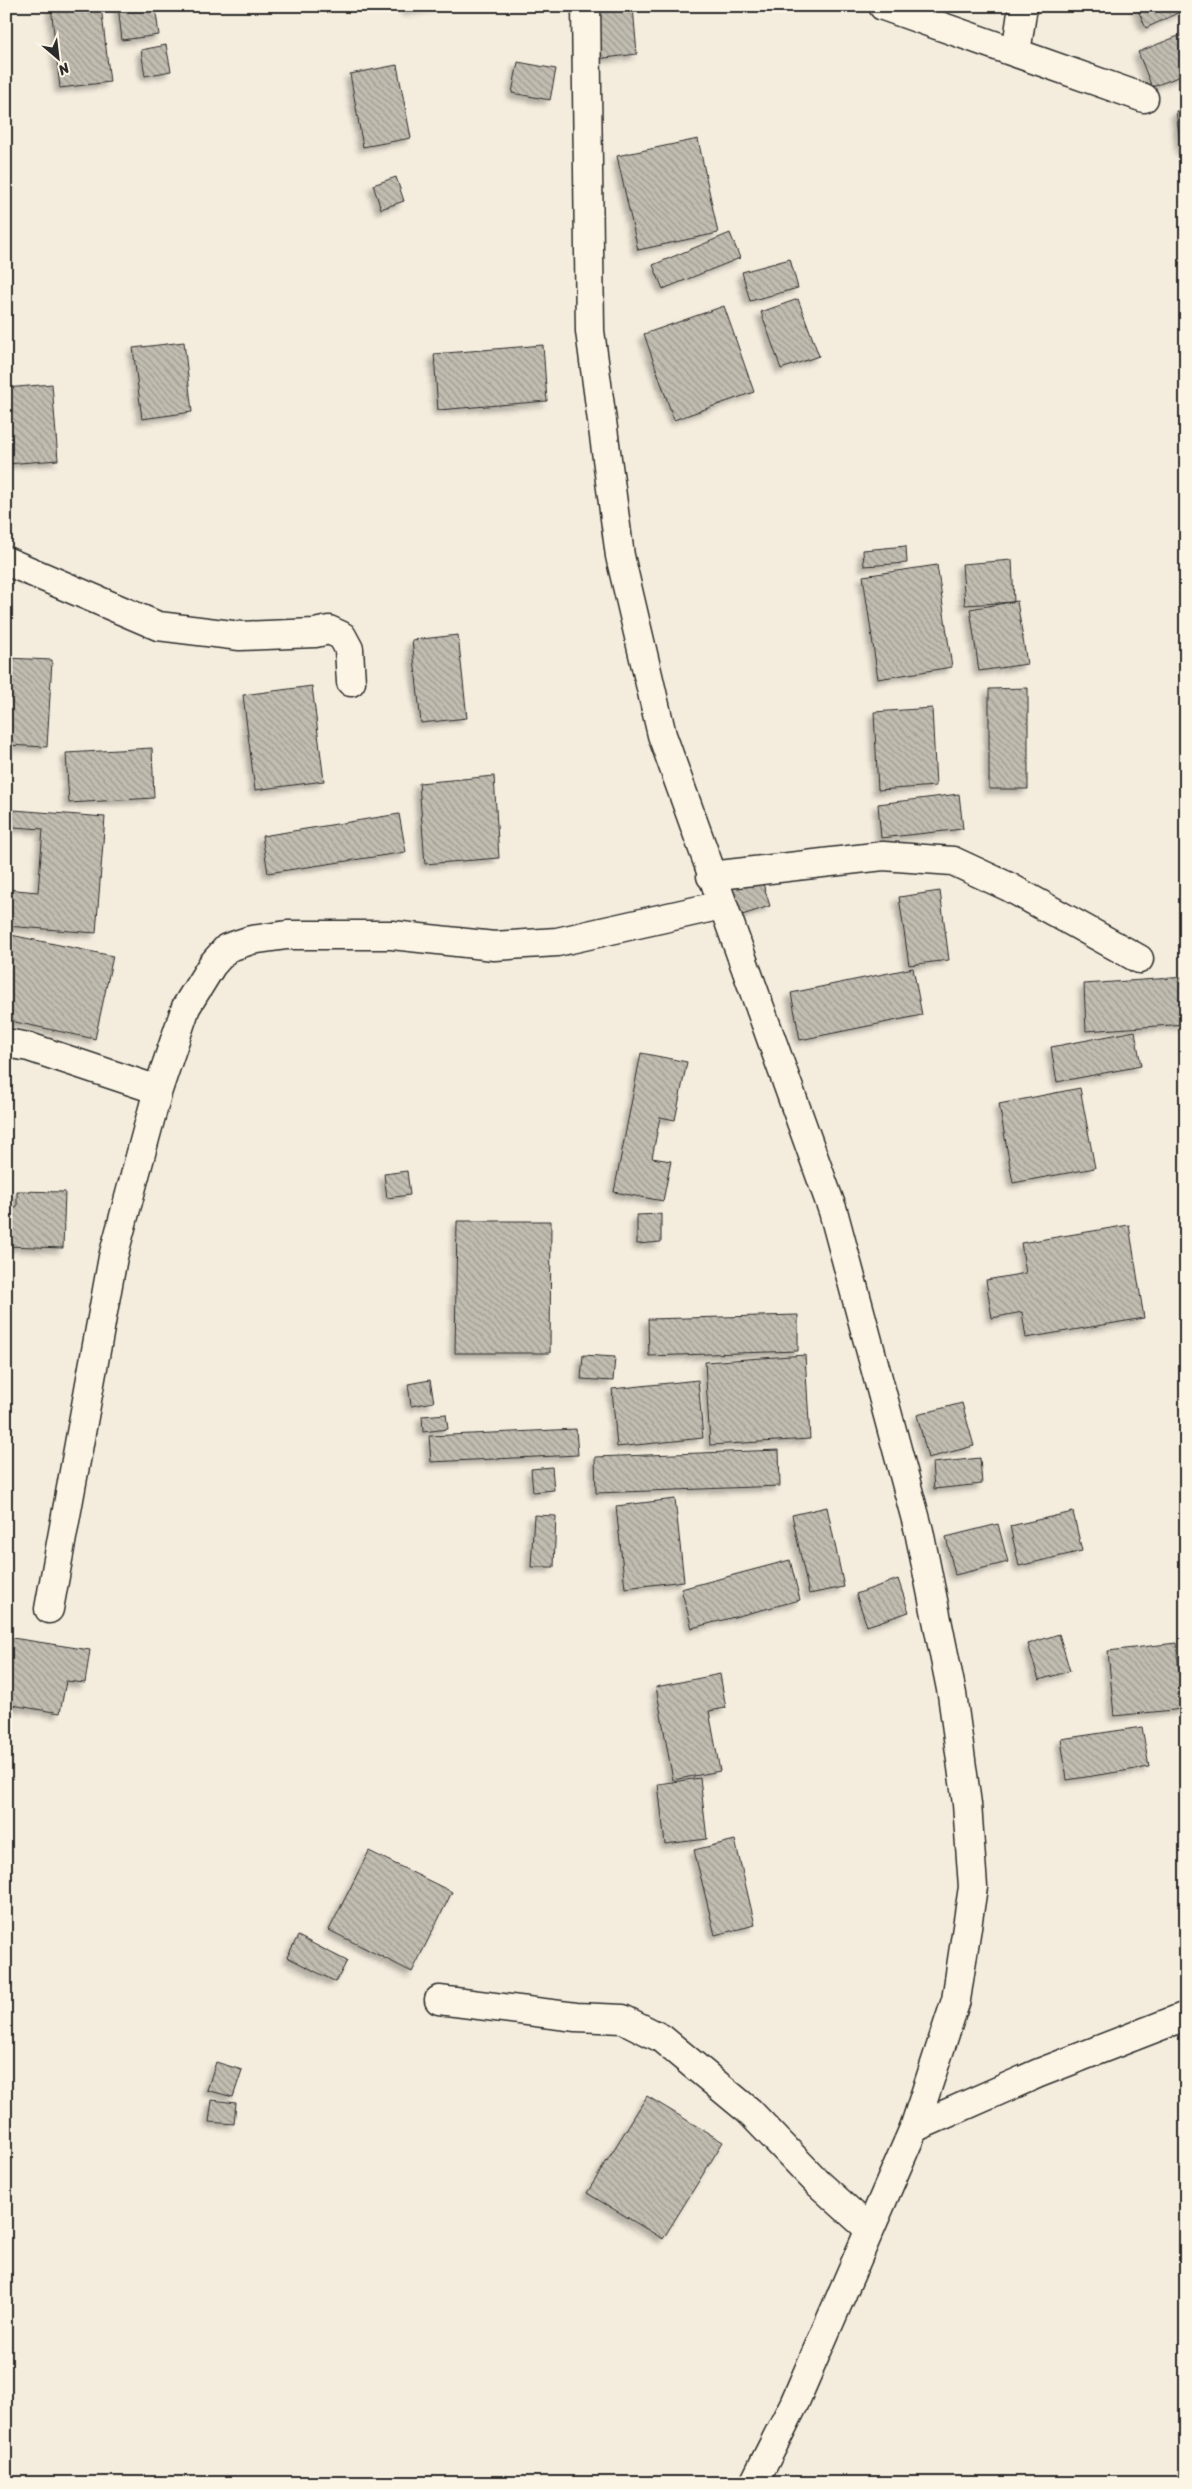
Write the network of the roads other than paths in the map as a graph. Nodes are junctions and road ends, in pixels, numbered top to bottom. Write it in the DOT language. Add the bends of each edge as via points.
graph roads {
  1 [pos="586,6"];
  2 [pos="882,6"];
  3 [pos="1023,6"];
  4 [pos="1016,53"];
  5 [pos="1144,98"];
  6 [pos="6,561"];
  7 [pos="351,682"];
  8 [pos="711,876"];
  9 [pos="722,905"];
  10 [pos="1139,959"];
  11 [pos="6,1043"];
  12 [pos="158,1090"];
  13 [pos="49,1609"];
  14 [pos="439,2000"];
  15 [pos="1186,2016"];
  16 [pos="914,2128"];
  17 [pos="869,2229"];
  18 [pos="754,2483"];
  1 -- 8 [label="street" via="590,331 620,556 662,735"];
  2 -- 4 [label="street"];
  3 -- 4 [label="street"];
  4 -- 5 [label="street"];
  6 -- 7 [label="street" via="158,626 240,636 315,634 329,630 342,636 349,649"];
  8 -- 9 [label="street"];
  8 -- 10 [label="street" via="883,856 953,861 1008,887"];
  9 -- 12 [label="street" via="557,942 494,946 392,936 287,935 251,940 228,948 212,964 186,1007"];
  9 -- 16 [label="street" via="833,1211 919,1531 952,1694 967,1804 973,1887 956,2000"];
  11 -- 12 [label="street" via="29,1047"];
  12 -- 13 [label="street" via="113,1258"];
  14 -- 17 [label="street" via="576,2017 622,2019 661,2038 749,2111 817,2182"];
  15 -- 16 [label="street" via="1040,2073"];
  16 -- 17 [label="street"];
  17 -- 18 [label="street" via="794,2404"];
}
